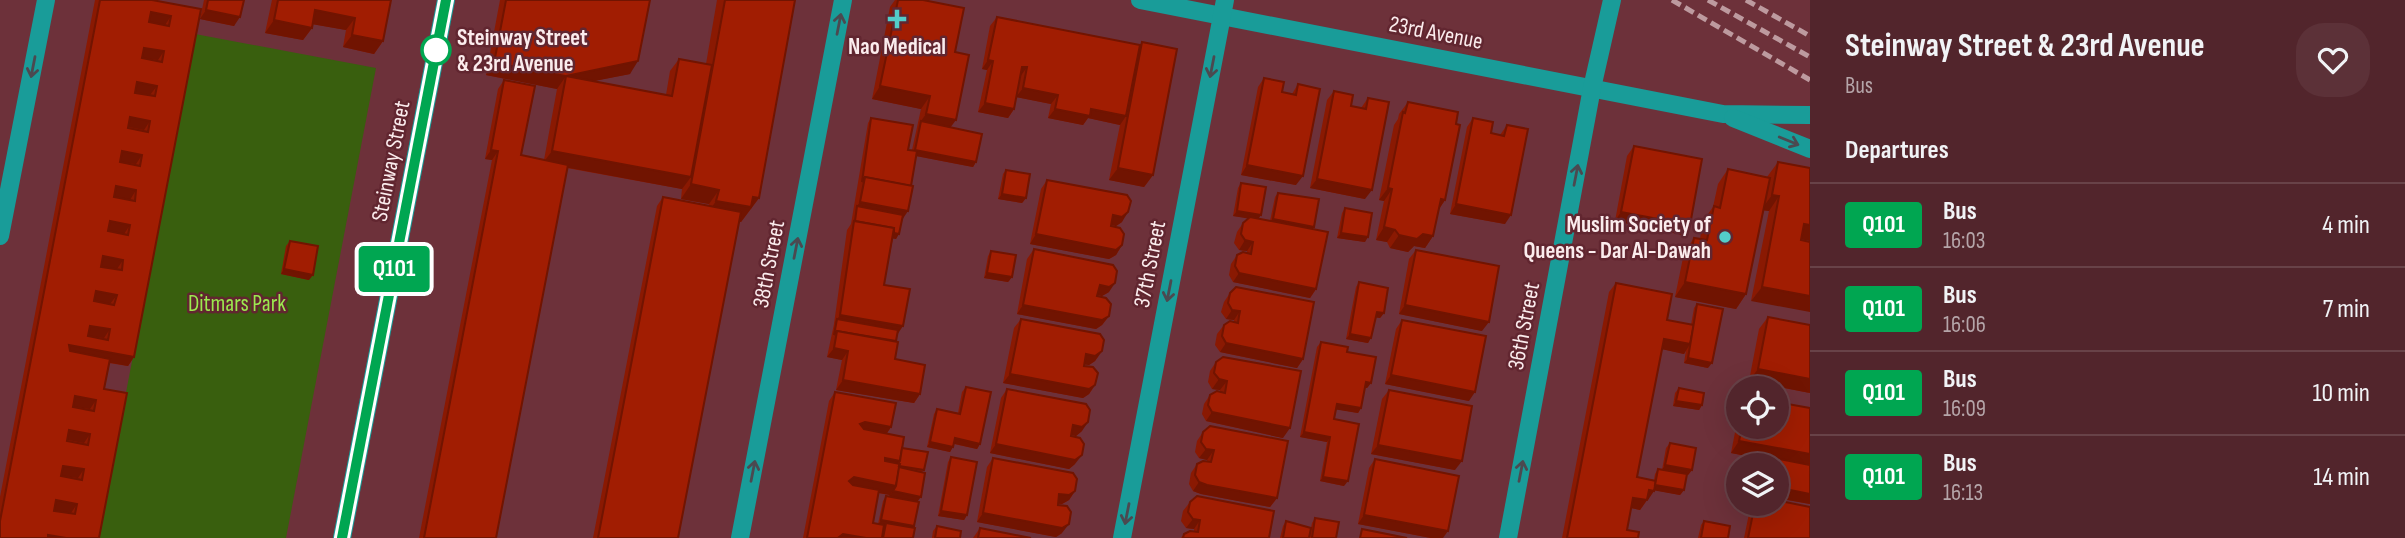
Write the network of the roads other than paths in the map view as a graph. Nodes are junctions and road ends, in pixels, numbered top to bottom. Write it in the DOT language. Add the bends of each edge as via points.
graph roads {
  1 [pos="46,0"];
  2 [pos="446,0"];
  3 [pos="843,0"];
  4 [pos="1140,0"];
  5 [pos="1612,0"];
  6 [pos="1223,8"];
  7 [pos="1592,88"];
  8 [pos="1723,114"];
  9 [pos="1810,115"];
  10 [pos="1810,149"];
  11 [pos="0,236"];
  12 [pos="342,538"];
  13 [pos="740,538"];
  14 [pos="1122,538"];
  15 [pos="1508,538"];
  1 -- 11 [label="street, one-way"];
  2 -- 12 [label="street, Steinway Street"];
  13 -- 3 [label="street, 38th Street, one-way"];
  4 -- 6 [label="street, 23rd Avenue"];
  5 -- 7 [label="street, 36th Street"];
  6 -- 7 [label="street, 23rd Avenue"];
  6 -- 14 [label="street, 37th Street, one-way"];
  7 -- 8 [label="street, 23rd Avenue"];
  15 -- 7 [label="street, 36th Street, one-way"];
  8 -- 9 [label="street, 23rd Avenue"];
  8 -- 10 [label="street, 23rd Avenue, one-way"];
}
